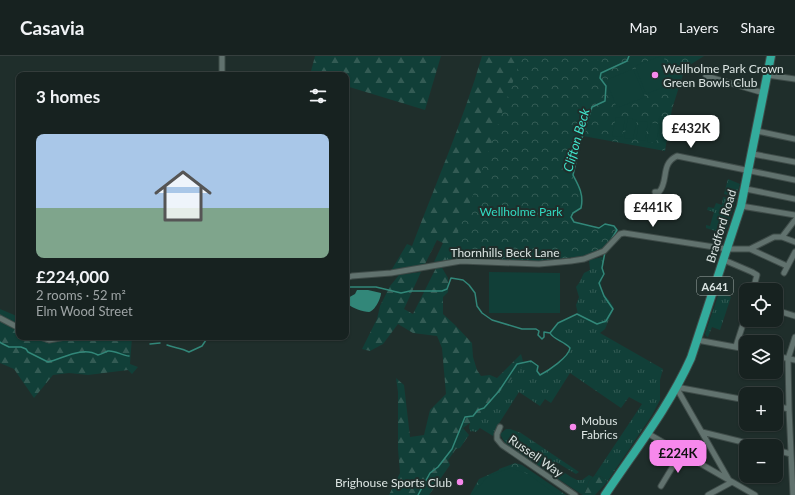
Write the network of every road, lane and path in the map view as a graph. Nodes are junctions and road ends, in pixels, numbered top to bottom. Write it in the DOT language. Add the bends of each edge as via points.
graph roads {
  1 [pos="222,56"];
  2 [pos="771,56"];
  3 [pos="222,72"];
  4 [pos="767,75"];
  5 [pos="706,76"];
  6 [pos="795,80"];
  7 [pos="764,93"];
  8 [pos="757,131"];
  9 [pos="795,139"];
  10 [pos="753,154"];
  11 [pos="795,162"];
  12 [pos="749,170"];
  13 [pos="795,180"];
  14 [pos="746,189"];
  15 [pos="654,192"];
  16 [pos="795,199"];
  17 [pos="741,206"];
  18 [pos="795,215"];
  19 [pos="795,220"];
  20 [pos="782,237"];
  21 [pos="795,242"];
  22 [pos="727,249"];
  23 [pos="750,249"];
  24 [pos="795,252"];
  25 [pos="724,260"];
  26 [pos="787,266"];
  27 [pos="784,273"];
  28 [pos="349,277"];
  29 [pos="755,283"];
  30 [pos="783,312"];
  31 [pos="795,316"];
  32 [pos="0,318"];
  33 [pos="16,326"];
  34 [pos="742,327"];
  35 [pos="795,337"];
  36 [pos="697,340"];
  37 [pos="736,346"];
  38 [pos="739,347"];
  39 [pos="783,357"];
  40 [pos="788,358"];
  41 [pos="795,360"];
  42 [pos="676,387"];
  43 [pos="739,399"];
  44 [pos="783,408"];
  45 [pos="789,409"];
  46 [pos="500,427"];
  47 [pos="702,432"];
  48 [pos="647,433"];
  49 [pos="739,441"];
  50 [pos="783,452"];
  51 [pos="681,453"];
  52 [pos="791,454"];
  53 [pos="731,481"];
  54 [pos="661,486"];
  55 [pos="575,495"];
  56 [pos="605,495"];
  57 [pos="708,495"];
  58 [pos="755,495"];
  59 [pos="793,495"];
  1 -- 3 [label="street"];
  2 -- 4 [label="main road, Bradford Road / A641"];
  4 -- 6 [label="street"];
  4 -- 7 [label="main road, Bradford Road / A641"];
  5 -- 7 [label="street"];
  7 -- 8 [label="main road, Bradford Road / A641"];
  8 -- 9 [label="street"];
  8 -- 10 [label="main road, Bradford Road / A641"];
  10 -- 11 [label="street"];
  10 -- 12 [label="main road, Bradford Road / A641"];
  12 -- 13 [label="street"];
  12 -- 14 [label="main road, Bradford Road / A641"];
  12 -- 15 [label="street" via="677,156 667,164 662,188 659,192"];
  14 -- 16 [label="street"];
  14 -- 17 [label="main road, Bradford Road / A641"];
  17 -- 18 [label="street"];
  17 -- 22 [label="main road, Bradford Road / A641"];
  19 -- 20 [label="street"];
  20 -- 21 [label="street"];
  20 -- 23 [label="street" via="774,237"];
  22 -- 23 [label="street"];
  22 -- 25 [label="main road, Bradford Road / A641"];
  22 -- 28 [label="street, Thornhills Beck Lane" via="624,233 604,251 571,262 539,264 461,261"];
  23 -- 26 [label="street"];
  24 -- 26 [label="street"];
  25 -- 29 [label="street" via="757,275"];
  25 -- 36 [label="main road, Bradford Road / A641"];
  26 -- 27 [label="street"];
  30 -- 31 [label="street"];
  32 -- 33 [label="street"];
  34 -- 37 [label="street"];
  35 -- 40 [label="street"];
  36 -- 37 [label="street"];
  36 -- 42 [label="main road, Bradford Road / A641"];
  37 -- 38 [label="street"];
  39 -- 40 [label="street"];
  40 -- 41 [label="street"];
  40 -- 45 [label="street"];
  42 -- 43 [label="street"];
  42 -- 47 [label="street"];
  42 -- 48 [label="main road, Bradford Road / A641"];
  44 -- 45 [label="street"];
  45 -- 52 [label="street"];
  46 -- 55 [label="street, Russell Way" via="497,439 502,445"];
  47 -- 49 [label="street"];
  47 -- 53 [label="street"];
  48 -- 51 [label="street"];
  48 -- 56 [label="main road, Bradford Road / A641"];
  50 -- 52 [label="street"];
  51 -- 53 [label="street"];
  51 -- 54 [label="street"];
  52 -- 59 [label="street"];
  53 -- 57 [label="street"];
  53 -- 58 [label="street"];
}
